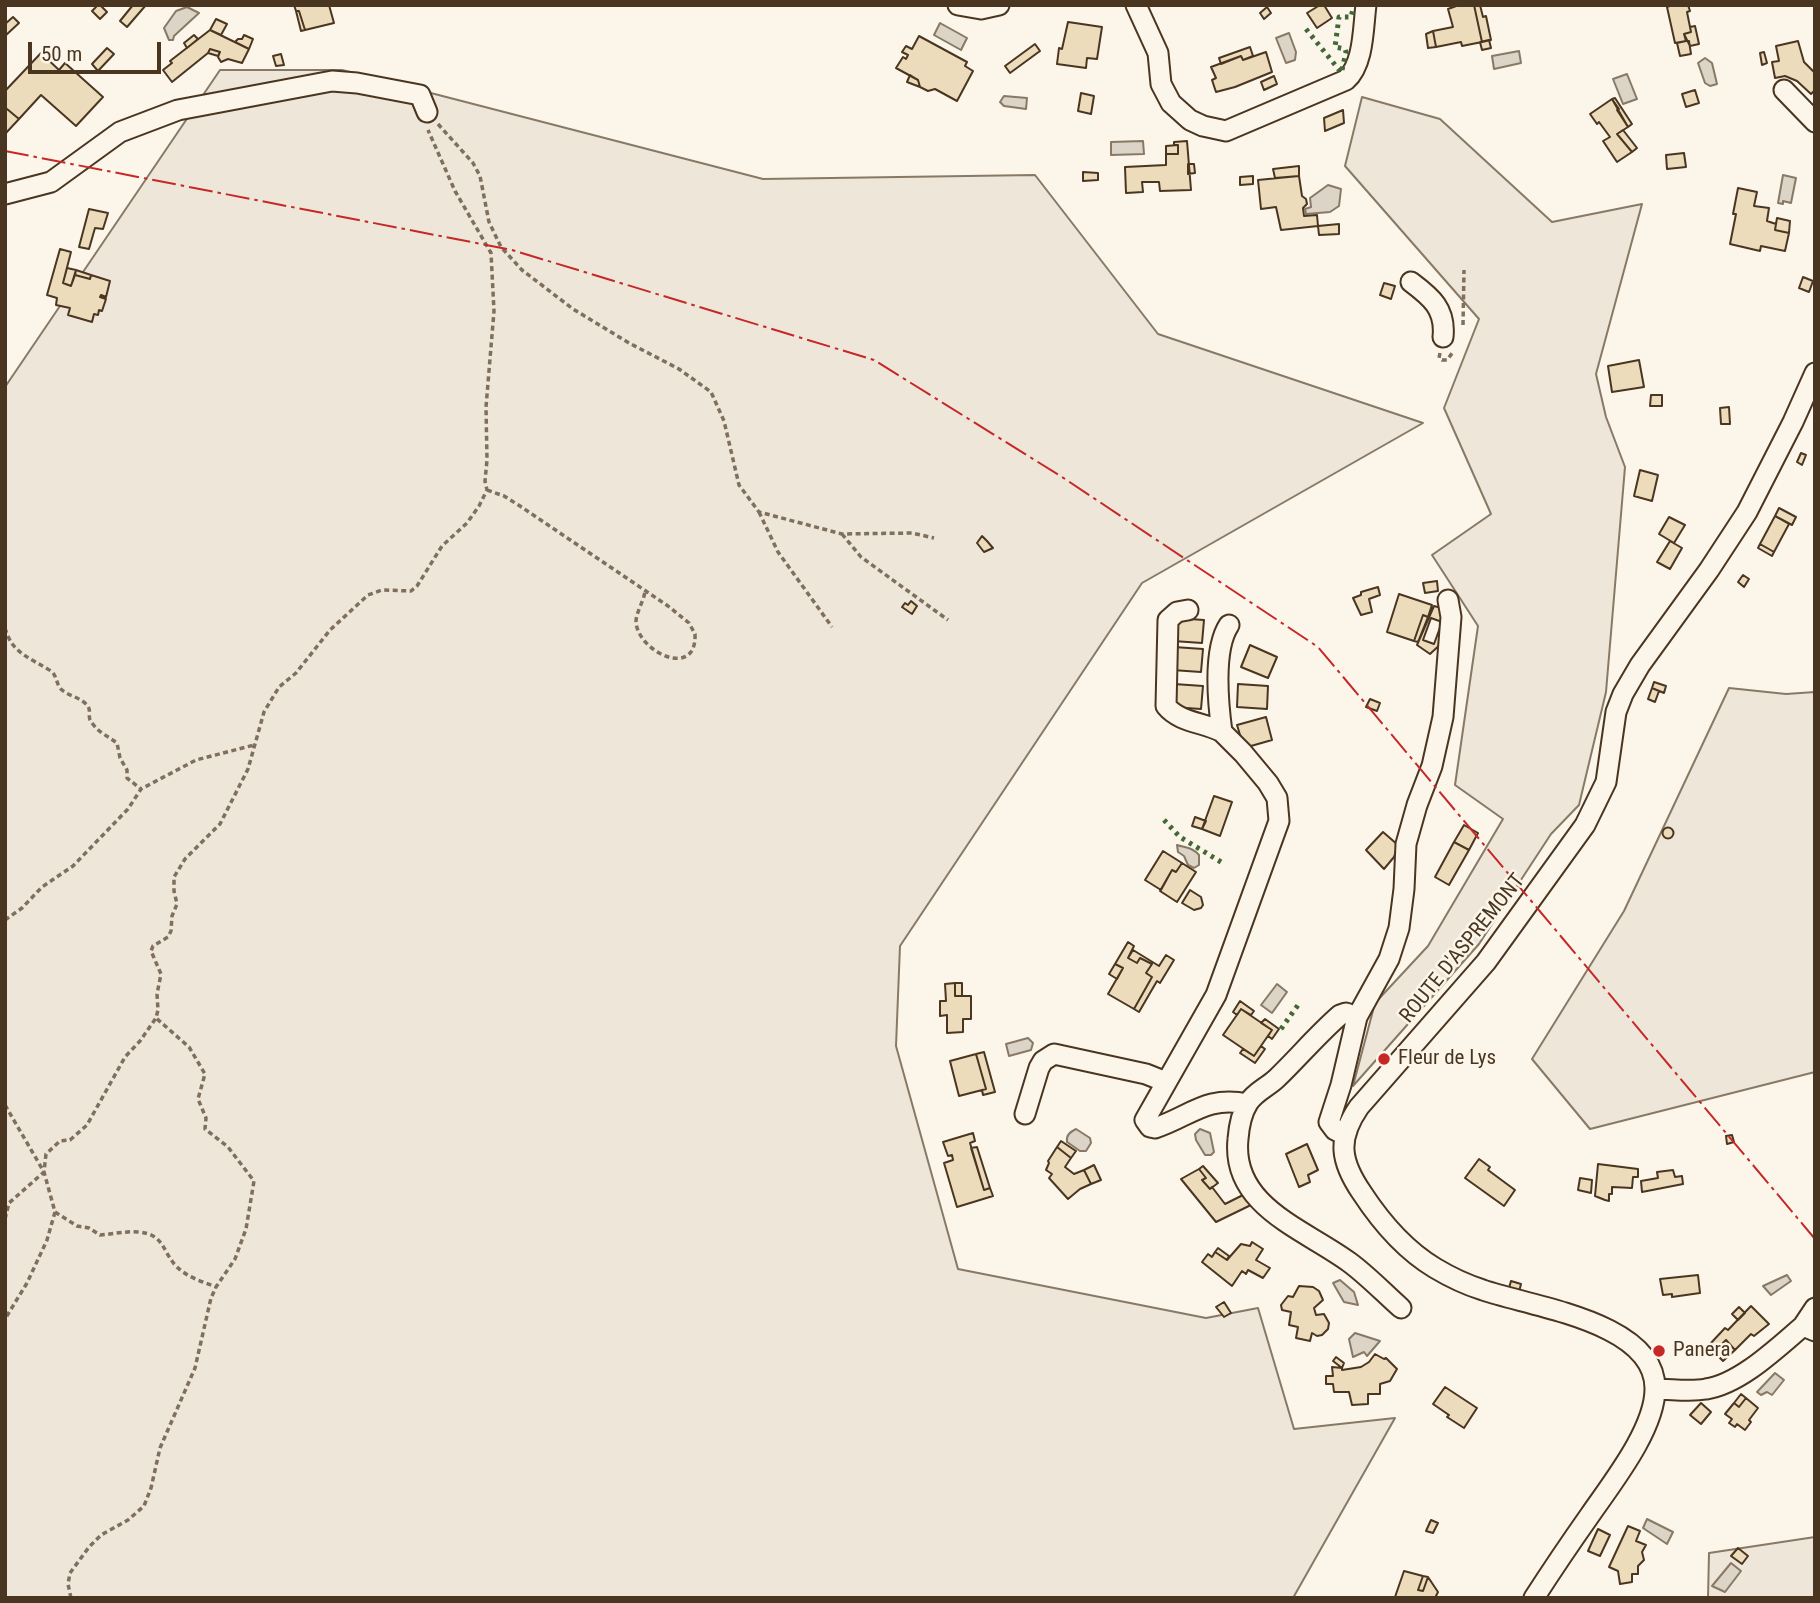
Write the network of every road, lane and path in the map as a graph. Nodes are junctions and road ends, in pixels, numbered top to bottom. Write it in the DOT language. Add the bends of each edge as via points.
graph roads {
  1 [pos="958,5"];
  2 [pos="999,5"];
  3 [pos="1136,5"];
  4 [pos="1366,5"];
  5 [pos="1784,90"];
  6 [pos="427,119"];
  7 [pos="1815,122"];
  8 [pos="5,194"];
  9 [pos="1410,282"];
  10 [pos="1443,337"];
  11 [pos="1815,373"];
  12 [pos="487,490"];
  13 [pos="759,512"];
  14 [pos="842,534"];
  15 [pos="934,538"];
  16 [pos="645,591"];
  17 [pos="1448,600"];
  18 [pos="1188,610"];
  19 [pos="948,620"];
  20 [pos="1229,625"];
  21 [pos="832,627"];
  22 [pos="5,628"];
  23 [pos="1222,732"];
  24 [pos="254,745"];
  25 [pos="141,789"];
  26 [pos="5,920"];
  27 [pos="1357,1017"];
  28 [pos="156,1018"];
  29 [pos="1166,1082"];
  30 [pos="1247,1104"];
  31 [pos="5,1105"];
  32 [pos="1025,1114"];
  33 [pos="1345,1135"];
  34 [pos="44,1172"];
  35 [pos="55,1212"];
  36 [pos="5,1219"];
  37 [pos="216,1287"];
  38 [pos="1401,1308"];
  39 [pos="1815,1308"];
  40 [pos="5,1319"];
  41 [pos="1809,1329"];
  42 [pos="1656,1389"];
  43 [pos="71,1598"];
  44 [pos="1534,1598"];
  1 -- 2 [label="street" via="981,9"];
  3 -- 4 [label="street" via="1158,53 1161,85 1171,103 1190,120 1226,131 1353,73"];
  5 -- 7 [label="street"];
  6 -- 8 [label="street" via="421,95 332,81 178,110 120,132 51,182"];
  6 -- 12 [label="path" via="456,191 491,253 494,288 485,407"];
  6 -- 13 [label="path" via="473,163 489,222 501,247 522,270 573,309 711,392 724,421 739,485"];
  9 -- 10 [label="street" via="1438,306"];
  11 -- 33 [label="street, ROUTE D'ASPREMONT" via="1747,512 1623,694 1606,782 1585,825 1486,962 1359,1107"];
  12 -- 16 [label="path" via="520,506"];
  12 -- 24 [label="path" via="480,506 442,546 417,586 411,591 373,592 325,636 273,696"];
  13 -- 14 [label="path"];
  13 -- 21 [label="path" via="778,552"];
  14 -- 15 [label="path" via="912,533"];
  14 -- 19 [label="path" via="861,558"];
  16 -- 16 [label="path" via="689,623 695,634 693,650 687,656 670,659 660,655 640,635 636,617"];
  17 -- 27 [label="street" via="1451,617 1443,717 1406,844 1399,928 1389,959"];
  18 -- 23 [label="street" via="1168,620 1166,706 1178,717"];
  20 -- 23 [label="street" via="1221,642"];
  22 -- 25 [label="path" via="11,645 52,671 62,690 87,705 91,723 117,743 127,778"];
  23 -- 29 [label="street" via="1272,790 1279,821 1216,995"];
  24 -- 25 [label="path" via="196,760"];
  24 -- 28 [label="path" via="248,769 220,824 174,877 177,904 171,931 151,951 161,974"];
  25 -- 26 [label="path" via="74,866"];
  27 -- 30 [label="street" via="1340,1015"];
  27 -- 33 [label="street" via="1329,1122"];
  28 -- 34 [label="path" via="125,1057 87,1125 46,1154"];
  28 -- 37 [label="path" via="189,1047 205,1074 198,1099 205,1129 228,1147 254,1181 239,1250"];
  29 -- 30 [label="street" via="1147,1113 1150,1127 1217,1101"];
  29 -- 32 [label="street" via="1054,1054 1043,1061"];
  30 -- 38 [label="street" via="1236,1152 1246,1185 1269,1210 1350,1263"];
  31 -- 34 [label="path"];
  33 -- 42 [label="street" via="1346,1165 1354,1182 1388,1230 1415,1253 1434,1268 1482,1290 1581,1318 1621,1337 1641,1352 1652,1368"];
  34 -- 35 [label="path"];
  34 -- 36 [label="path" via="9,1203"];
  35 -- 37 [label="path" via="100,1236 148,1234 163,1244 177,1267"];
  35 -- 40 [label="path" via="27,1283"];
  37 -- 43 [label="path" via="195,1368 160,1448 144,1506 89,1547 71,1573"];
  39 -- 41 [label="street"];
  41 -- 42 [label="street" via="1725,1384 1703,1390"];
  42 -- 44 [label="street" via="1652,1409 1627,1462"];
}
